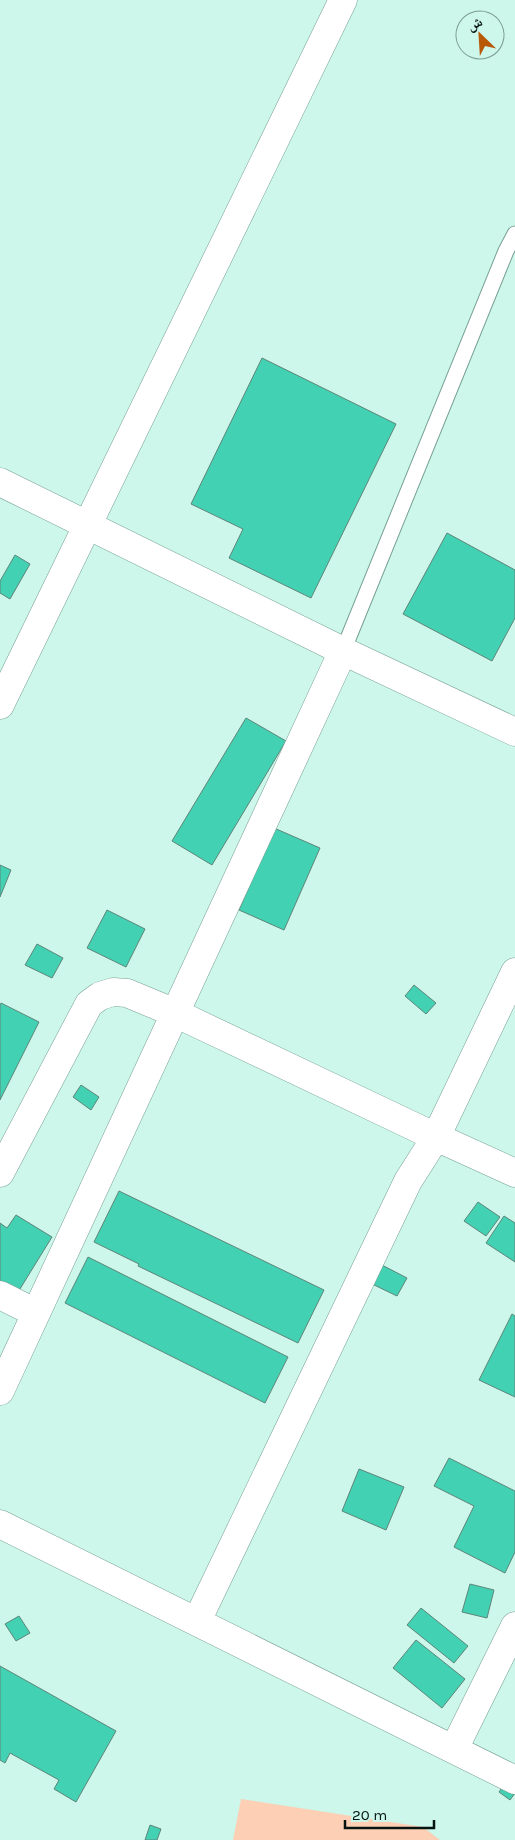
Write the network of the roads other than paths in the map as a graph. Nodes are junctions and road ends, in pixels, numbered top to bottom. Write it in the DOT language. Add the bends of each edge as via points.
graph roads {
  1 [pos="343,0"];
  2 [pos="515,234"];
  3 [pos="0,482"];
  4 [pos="88,526"];
  5 [pos="343,651"];
  6 [pos="0,705"];
  7 [pos="515,732"];
  8 [pos="515,972"];
  9 [pos="175,1013"];
  10 [pos="436,1137"];
  11 [pos="515,1172"];
  12 [pos="0,1173"];
  13 [pos="0,1295"];
  14 [pos="36,1314"];
  15 [pos="0,1391"];
  16 [pos="0,1524"];
  17 [pos="197,1622"];
  18 [pos="515,1626"];
  19 [pos="454,1749"];
  20 [pos="515,1780"];
  1 -- 4 [label="street"];
  2 -- 5 [label="lane"];
  3 -- 4 [label="street"];
  4 -- 5 [label="street"];
  4 -- 6 [label="street"];
  5 -- 7 [label="street"];
  5 -- 9 [label="street"];
  8 -- 10 [label="street"];
  9 -- 10 [label="street"];
  9 -- 12 [label="street" via="127,993 113,992 88,1004"];
  9 -- 14 [label="street"];
  10 -- 11 [label="street"];
  10 -- 17 [label="street" via="408,1181"];
  13 -- 14 [label="street"];
  14 -- 15 [label="street"];
  16 -- 17 [label="street"];
  17 -- 19 [label="street"];
  18 -- 19 [label="street"];
  19 -- 20 [label="street"];
}
